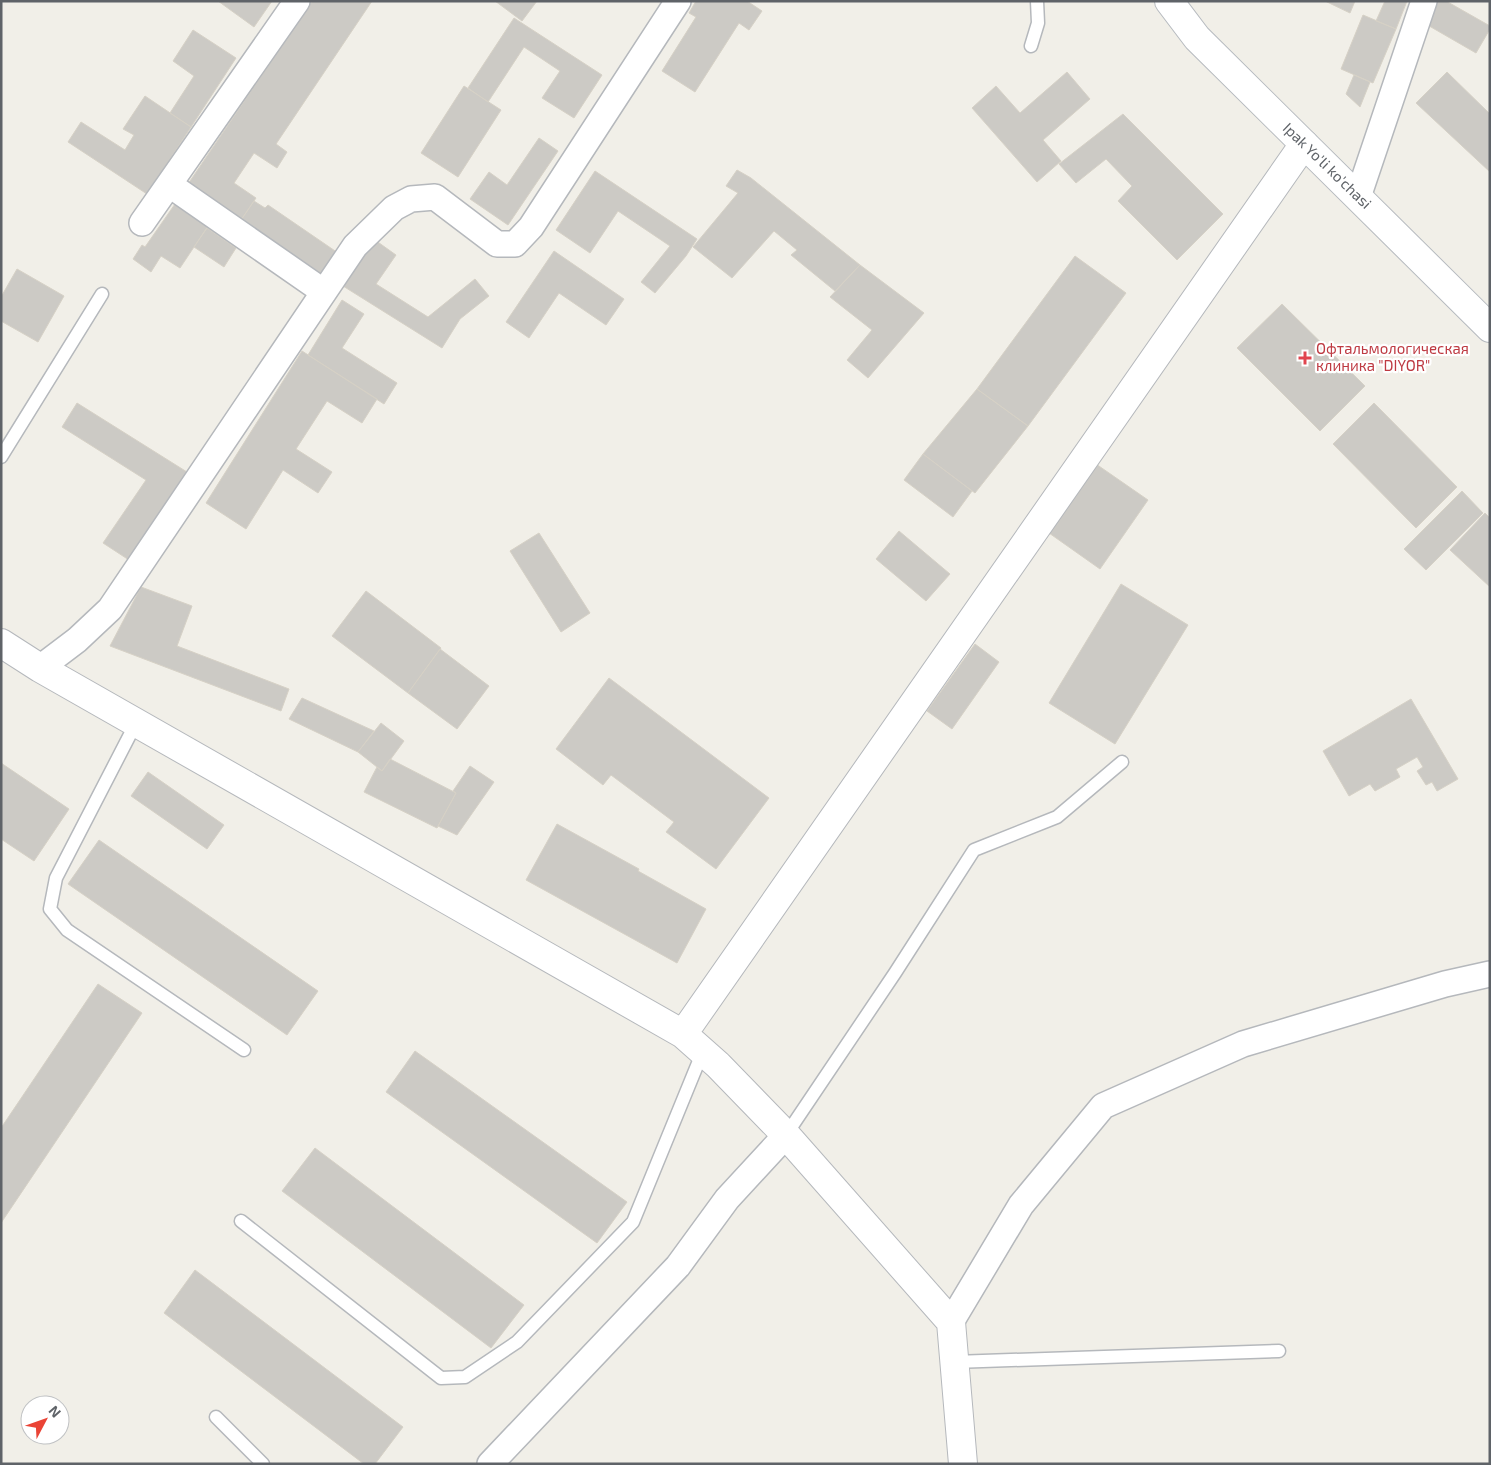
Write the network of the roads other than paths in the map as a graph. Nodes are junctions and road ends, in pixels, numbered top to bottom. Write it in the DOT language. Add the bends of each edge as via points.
graph roads {
  1 [pos="297,1"];
  2 [pos="678,1"];
  3 [pos="1037,1"];
  4 [pos="1169,1"];
  5 [pos="1424,1"];
  6 [pos="1031,46"];
  7 [pos="1304,144"];
  8 [pos="170,185"];
  9 [pos="1358,197"];
  10 [pos="142,223"];
  11 [pos="324,292"];
  12 [pos="102,294"];
  13 [pos="1490,328"];
  14 [pos="1,457"];
  15 [pos="1,643"];
  16 [pos="40,668"];
  17 [pos="136,723"];
  18 [pos="1122,762"];
  19 [pos="1490,974"];
  20 [pos="693,1043"];
  21 [pos="244,1050"];
  22 [pos="786,1135"];
  23 [pos="241,1221"];
  24 [pos="951,1322"];
  25 [pos="1279,1350"];
  26 [pos="954,1362"];
  27 [pos="216,1417"];
  28 [pos="263,1464"];
  29 [pos="490,1464"];
  30 [pos="963,1464"];
  1 -- 8 [label="street"];
  2 -- 11 [label="street" via="531,226 515,244 498,244 435,196 410,199 394,208 355,246"];
  3 -- 6 [label="lane" via="1038,23"];
  4 -- 7 [label="street, Ipak Yo'li ko'chasi" via="1197,38"];
  5 -- 9 [label="street"];
  7 -- 9 [label="street, Ipak Yo'li ko'chasi"];
  7 -- 20 [label="street"];
  8 -- 10 [label="street"];
  8 -- 11 [label="street"];
  9 -- 13 [label="street, Ipak Yo'li ko'chasi"];
  11 -- 16 [label="street" via="110,609"];
  12 -- 14 [label="lane"];
  15 -- 16 [label="street"];
  16 -- 17 [label="street"];
  17 -- 20 [label="street"];
  17 -- 21 [label="lane" via="56,878 50,910 67,930"];
  18 -- 22 [label="lane" via="1057,818 974,850"];
  19 -- 24 [label="street" via="1445,984 1243,1044 1102,1106 1021,1205"];
  20 -- 22 [label="street"];
  20 -- 23 [label="lane" via="633,1222 517,1342 466,1377 441,1378"];
  22 -- 24 [label="street"];
  22 -- 29 [label="street" via="727,1199 678,1266"];
  24 -- 26 [label="street"];
  25 -- 26 [label="lane"];
  26 -- 30 [label="street"];
  27 -- 28 [label="lane"];
}
